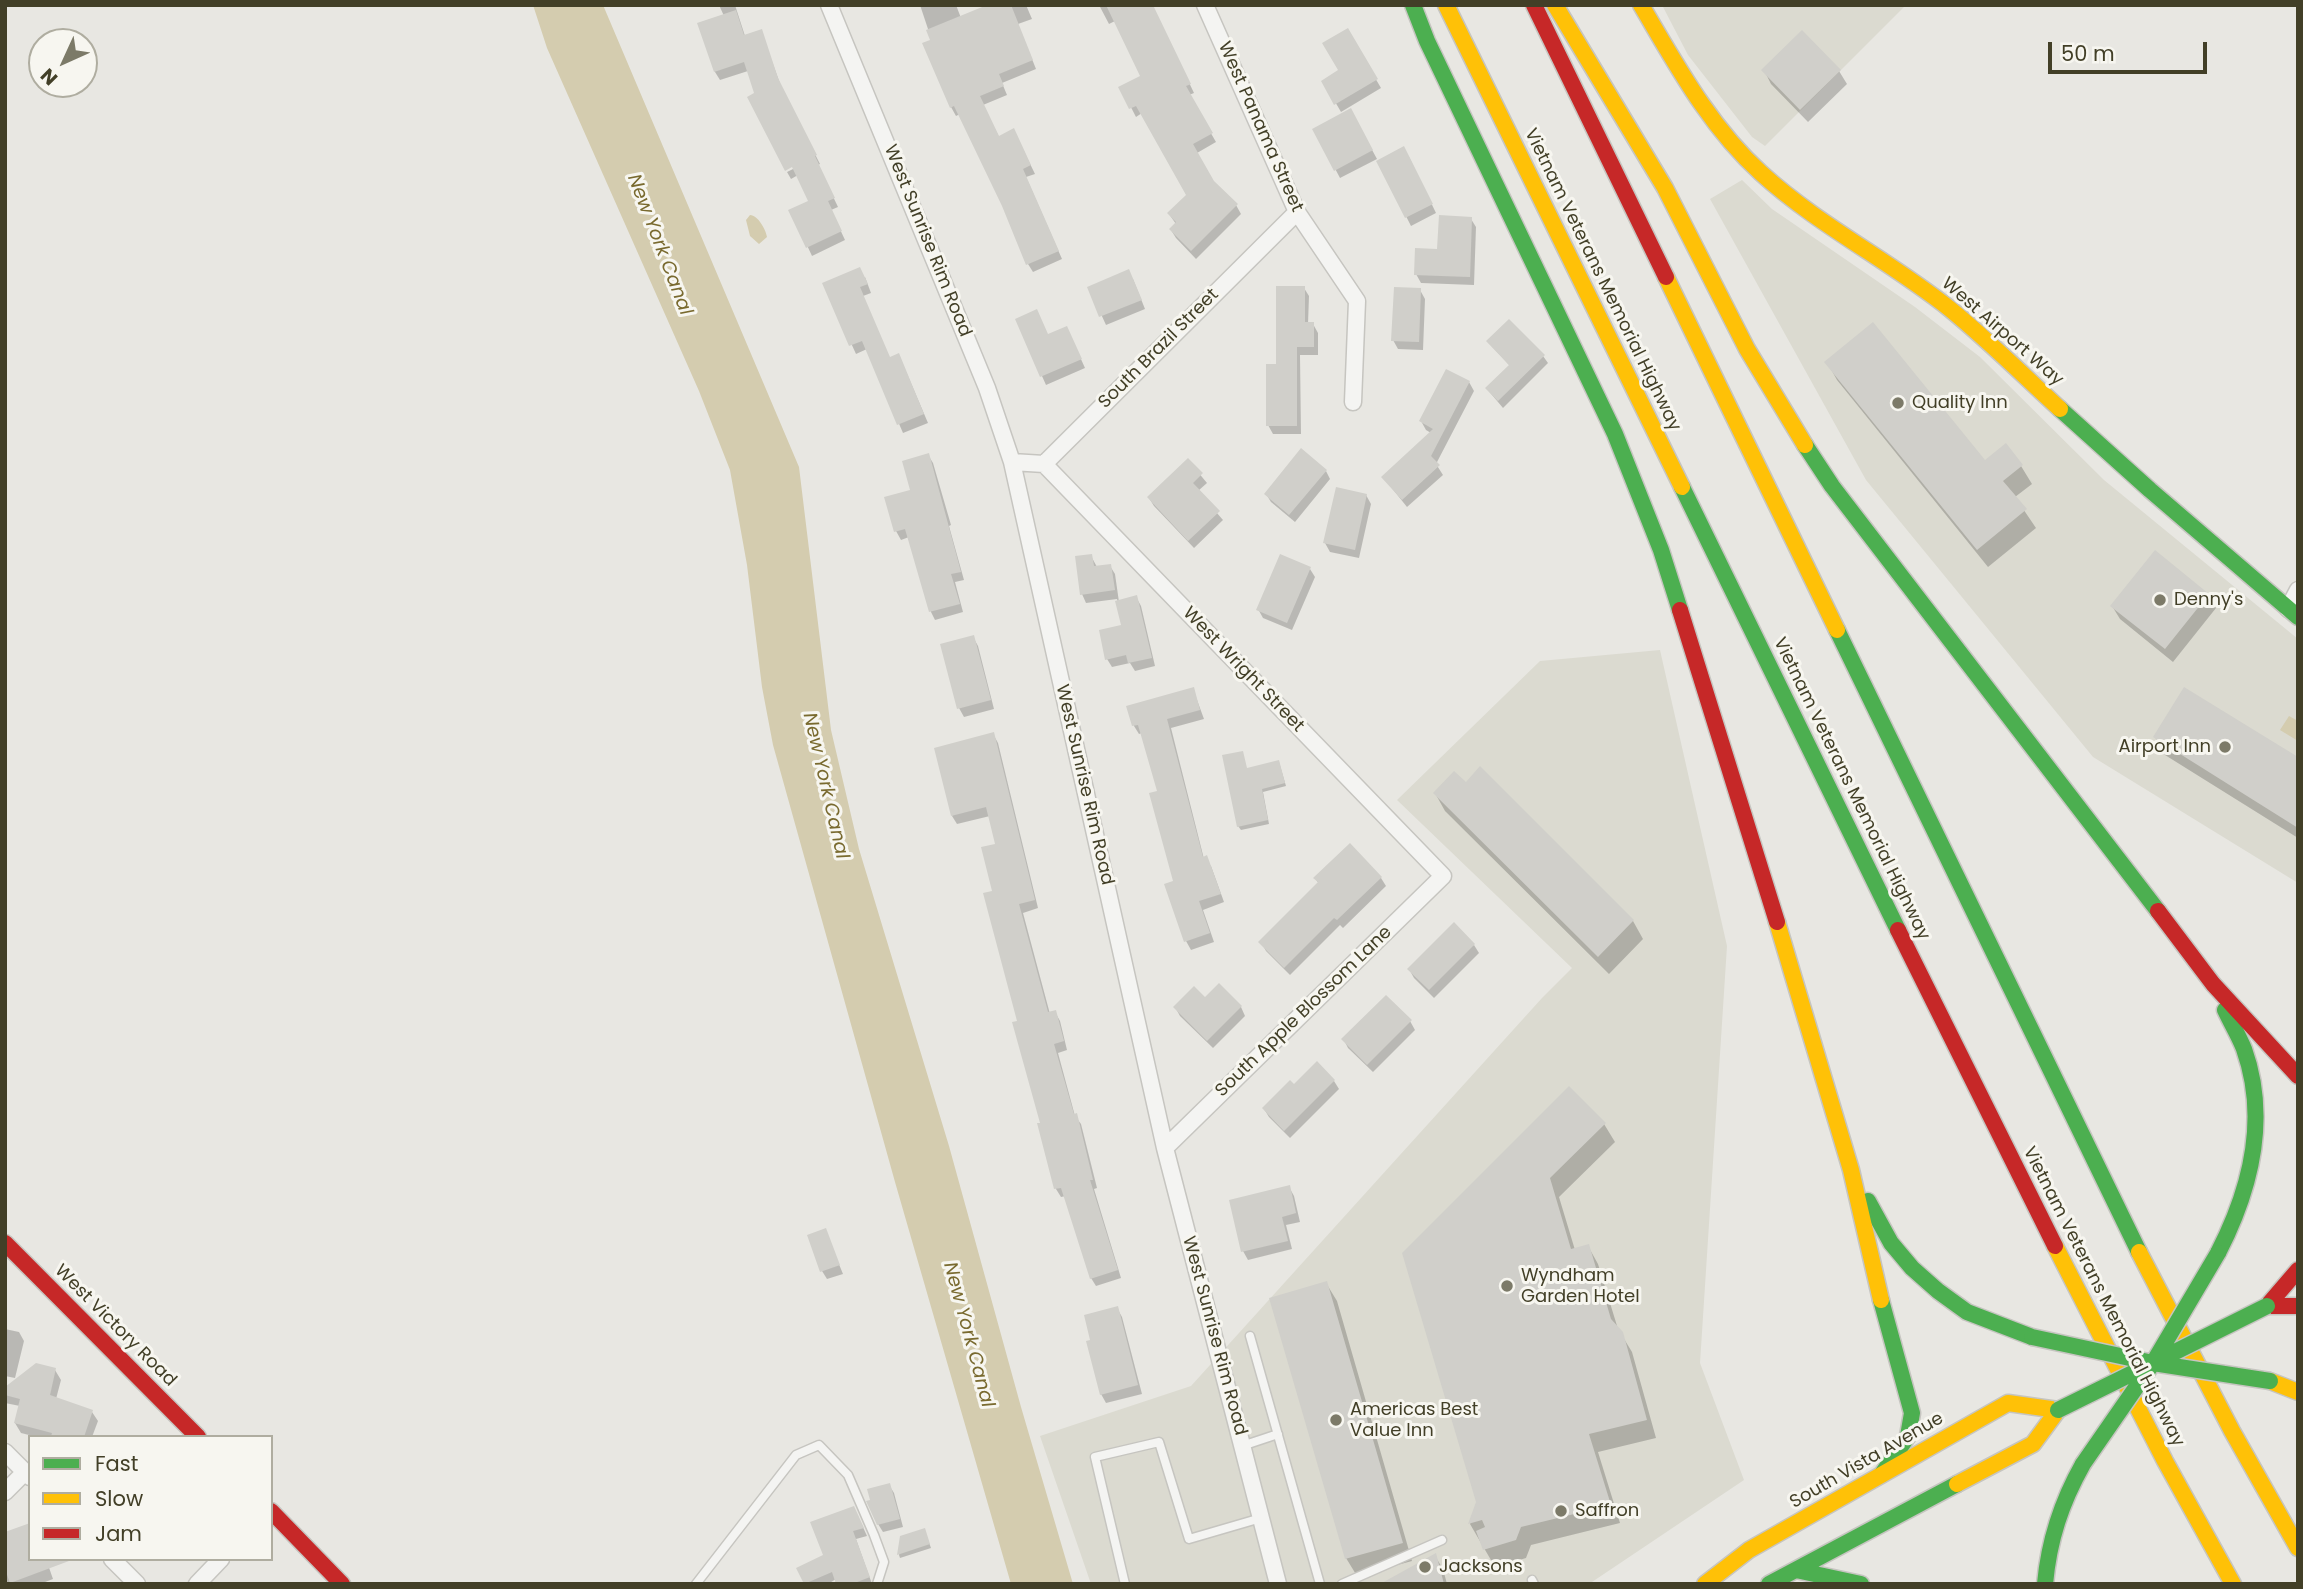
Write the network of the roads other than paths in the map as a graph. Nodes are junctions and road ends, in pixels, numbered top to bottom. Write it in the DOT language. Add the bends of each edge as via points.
graph roads {
  1 [pos="829,5"];
  2 [pos="1205,5"];
  3 [pos="1413,5"];
  4 [pos="1446,5"];
  5 [pos="1534,5"];
  6 [pos="1555,5"];
  7 [pos="1641,5"];
  8 [pos="1297,212"];
  9 [pos="1353,402"];
  10 [pos="1012,462"];
  11 [pos="1044,464"];
  12 [pos="2298,590"];
  13 [pos="2293,613"];
  14 [pos="1443,876"];
  15 [pos="2213,984"];
  16 [pos="2298,1076"];
  17 [pos="1165,1148"];
  18 [pos="1851,1170"];
  19 [pos="5,1243"];
  20 [pos="2298,1270"];
  21 [pos="2267,1306"];
  22 [pos="2298,1306"];
  23 [pos="1250,1336"];
  24 [pos="2153,1363"];
  25 [pos="2298,1392"];
  26 [pos="2058,1410"];
  27 [pos="1278,1434"];
  28 [pos="196,1435"];
  29 [pos="1242,1446"];
  30 [pos="5,1452"];
  31 [pos="27,1474"];
  32 [pos="1882,1475"];
  33 [pos="5,1492"];
  34 [pos="273,1513"];
  35 [pos="1261,1518"];
  36 [pos="1442,1540"];
  37 [pos="2298,1548"];
  38 [pos="114,1561"];
  39 [pos="219,1561"];
  40 [pos="1796,1570"];
  41 [pos="136,1584"];
  42 [pos="197,1584"];
  43 [pos="342,1584"];
  44 [pos="696,1584"];
  45 [pos="877,1584"];
  46 [pos="1125,1584"];
  47 [pos="1278,1584"];
  48 [pos="1320,1584"];
  49 [pos="1342,1584"];
  50 [pos="1705,1584"];
  51 [pos="1769,1584"];
  52 [pos="1861,1584"];
  53 [pos="2045,1584"];
  54 [pos="2233,1584"];
  1 -- 10 [label="street, West Sunrise Rim Road" via="987,388"];
  2 -- 8 [label="street, West Panama Street"];
  3 -- 18 [label="main road" via="1615,434 1661,550"];
  4 -- 54 [label="main road, Vietnam Veterans Memorial Highway" via="2025,1187"];
  5 -- 37 [label="main road" via="2142,1259"];
  6 -- 15 [label="main road" via="1665,188 1747,349 1832,486"];
  7 -- 13 [label="main road, West Airport Way" via="1693,93 1760,172 1950,309"];
  8 -- 9 [label="street, West Panama Street" via="1357,300"];
  8 -- 11 [label="street, South Brazil Street"];
  10 -- 11 [label="street"];
  10 -- 17 [label="street, West Sunrise Rim Road"];
  11 -- 14 [label="street, West Wright Street"];
  12 -- 13 [label="street"];
  14 -- 17 [label="street, South Apple Blossom Lane"];
  15 -- 16 [label="main road"];
  15 -- 24 [label="main road, bridge" via="2245,1051 2256,1124 2253,1163 2231,1231"];
  17 -- 29 [label="street, West Sunrise Rim Road"];
  18 -- 24 [label="main road, bridge" via="1891,1243 1938,1292 1967,1312 2032,1337"];
  18 -- 32 [label="main road" via="1876,1284 1912,1413 1908,1436"];
  19 -- 28 [label="main road, West Victory Road"];
  20 -- 21 [label="main road"];
  21 -- 22 [label="main road"];
  21 -- 24 [label="main road, bridge"];
  23 -- 27 [label="lane"];
  24 -- 25 [label="main road, bridge" via="2270,1381"];
  24 -- 26 [label="main road, bridge"];
  24 -- 53 [label="main road, bridge" via="2068,1489 2048,1545"];
  26 -- 32 [label="main road, South Vista Avenue" via="2008,1404"];
  26 -- 40 [label="main road" via="2033,1444"];
  27 -- 29 [label="lane"];
  27 -- 48 [label="lane"];
  29 -- 35 [label="street, West Sunrise Rim Road"];
  30 -- 31 [label="street"];
  31 -- 33 [label="street"];
  32 -- 50 [label="main road, South Vista Avenue" via="1749,1550"];
  34 -- 43 [label="main road"];
  35 -- 46 [label="lane" via="1189,1539 1159,1442 1095,1457"];
  35 -- 47 [label="street, West Sunrise Rim Road"];
  36 -- 49 [label="lane"];
  38 -- 41 [label="street"];
  39 -- 42 [label="street"];
  40 -- 51 [label="main road"];
  40 -- 52 [label="main road"];
  44 -- 45 [label="lane" via="796,1455 819,1445 848,1475 874,1535 884,1562"];
}
